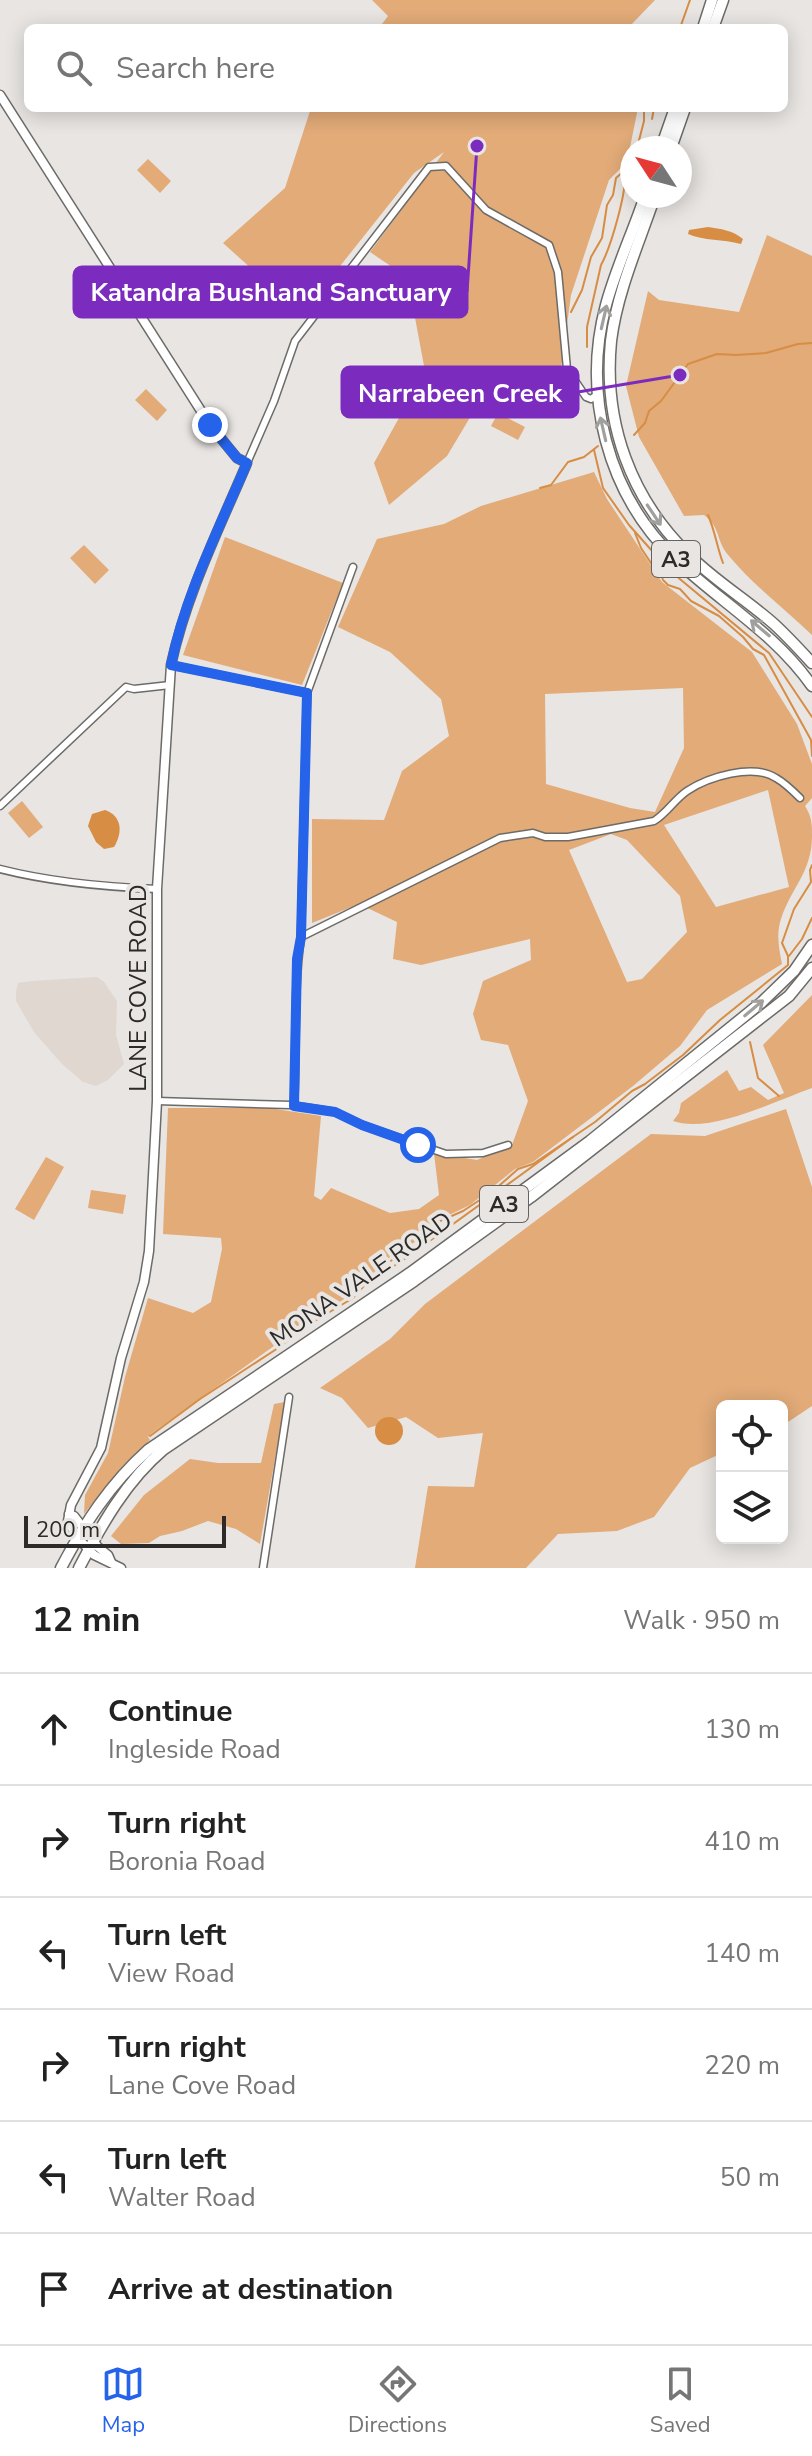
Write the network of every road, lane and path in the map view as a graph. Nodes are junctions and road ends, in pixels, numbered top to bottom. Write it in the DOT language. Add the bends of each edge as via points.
graph roads {
  1 [pos="712,0"];
  2 [pos="723,0"];
  3 [pos="704,24"];
  4 [pos="714,24"];
  5 [pos="0,95"];
  6 [pos="674,112"];
  7 [pos="684,112"];
  8 [pos="665,136"];
  9 [pos="675,136"];
  10 [pos="641,208"];
  11 [pos="651,208"];
  12 [pos="598,394"];
  13 [pos="247,463"];
  14 [pos="353,567"];
  15 [pos="812,663"];
  16 [pos="171,665"];
  17 [pos="170,685"];
  18 [pos="812,686"];
  19 [pos="307,693"];
  20 [pos="800,798"];
  21 [pos="0,806"];
  22 [pos="0,869"];
  23 [pos="157,889"];
  24 [pos="301,937"];
  25 [pos="812,945"];
  26 [pos="812,968"];
  27 [pos="157,1101"];
  28 [pos="294,1106"];
  29 [pos="508,1145"];
  30 [pos="289,1397"];
  31 [pos="80,1532"];
  32 [pos="91,1545"];
  33 [pos="61,1568"];
  34 [pos="79,1568"];
  35 [pos="121,1568"];
  36 [pos="263,1568"];
  1 -- 3 [label="highway"];
  2 -- 4 [label="highway"];
  5 -- 13 [label="street" via="210,425"];
  6 -- 8 [label="highway"];
  7 -- 9 [label="highway"];
  12 -- 10 [label="highway, A3, one-way" via="606,305"];
  11 -- 15 [label="highway, A3, one-way" via="611,341 610,390 624,458 670,536"];
  12 -- 13 [label="street" via="586,397 567,369 558,272 549,245 486,210 446,166 429,167 295,341"];
  18 -- 12 [label="highway, A3, one-way" via="769,636 674,558 632,506 608,449"];
  13 -- 16 [label="street, LANE COVE ROAD" via="187,604"];
  14 -- 19 [label="street"];
  16 -- 17 [label="street, LANE COVE ROAD"];
  16 -- 19 [label="street"];
  17 -- 21 [label="street" via="126,687"];
  17 -- 23 [label="street, LANE COVE ROAD"];
  19 -- 24 [label="street"];
  20 -- 24 [label="street" via="772,775 729,773 685,792 654,821 568,837 533,833 500,838"];
  22 -- 23 [label="street"];
  23 -- 27 [label="street, LANE COVE ROAD"];
  24 -- 28 [label="street"];
  31 -- 25 [label="highway, MONA VALE ROAD / A3, one-way" via="111,1488 148,1450 410,1273 590,1141 762,1002"];
  26 -- 32 [label="highway, MONA VALE ROAD / A3" via="789,996 531,1197 171,1444 133,1481"];
  27 -- 28 [label="street"];
  27 -- 31 [label="street, LANE COVE ROAD" via="144,1282 101,1448 71,1505 69,1514"];
  28 -- 29 [label="street" via="335,1112 446,1154 483,1153"];
  30 -- 36 [label="street"];
  31 -- 32 [label="street, LANE COVE ROAD"];
  31 -- 33 [label="highway, MONA VALE ROAD / A3"];
  32 -- 34 [label="highway, MONA VALE ROAD / A3"];
  32 -- 35 [label="street, LANE COVE ROAD"];
}
